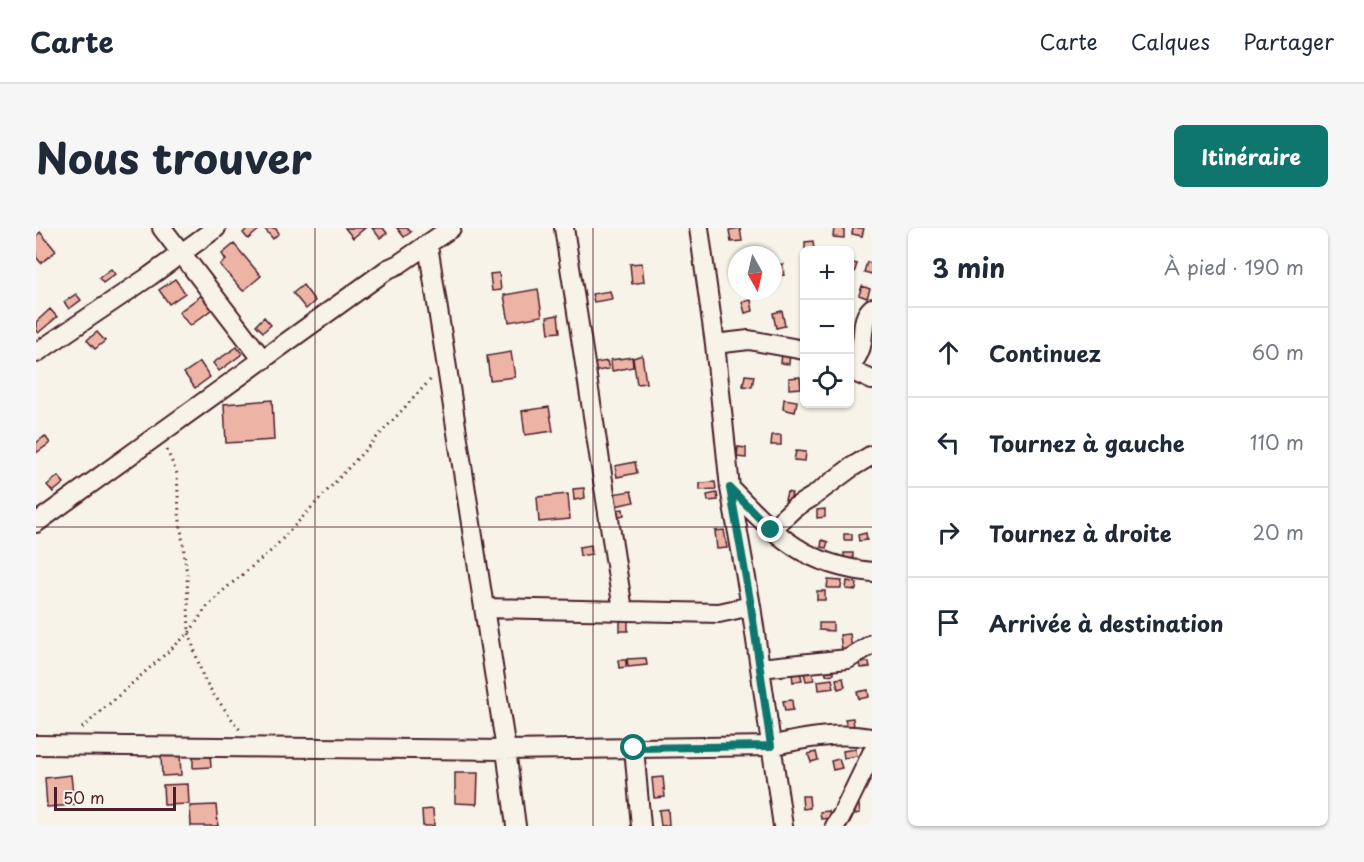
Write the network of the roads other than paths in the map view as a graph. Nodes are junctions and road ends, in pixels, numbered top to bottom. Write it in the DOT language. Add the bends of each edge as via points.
graph roads {
  1 [pos="162,228"];
  2 [pos="216,228"];
  3 [pos="451,228"];
  4 [pos="564,228"];
  5 [pos="699,228"];
  6 [pos="428,245"];
  7 [pos="180,254"];
  8 [pos="872,308"];
  9 [pos="715,344"];
  10 [pos="800,349"];
  11 [pos="36,352"];
  12 [pos="262,360"];
  13 [pos="854,361"];
  14 [pos="854,371"];
  15 [pos="872,380"];
  16 [pos="872,455"];
  17 [pos="730,488"];
  18 [pos="36,523"];
  19 [pos="771,530"];
  20 [pos="872,572"];
  21 [pos="751,606"];
  22 [pos="484,608"];
  23 [pos="623,610"];
  24 [pos="872,644"];
  25 [pos="760,668"];
  26 [pos="872,738"];
  27 [pos="36,745"];
  28 [pos="771,746"];
  29 [pos="634,748"];
  30 [pos="506,750"];
  31 [pos="872,753"];
  32 [pos="516,826"];
  33 [pos="641,826"];
  34 [pos="783,826"];
  35 [pos="835,826"];
  1 -- 7 [label="street"];
  2 -- 7 [label="street"];
  3 -- 6 [label="street"];
  4 -- 23 [label="street"];
  5 -- 9 [label="street"];
  6 -- 12 [label="street" via="388,269"];
  6 -- 22 [label="street"];
  7 -- 11 [label="street"];
  7 -- 12 [label="street"];
  8 -- 13 [label="street" via="866,314 861,351"];
  9 -- 10 [label="street" via="749,340"];
  9 -- 17 [label="street"];
  12 -- 18 [label="street"];
  14 -- 15 [label="street"];
  16 -- 19 [label="street" via="794,508"];
  17 -- 19 [label="street"];
  17 -- 21 [label="street"];
  19 -- 20 [label="street" via="815,558 847,570"];
  21 -- 23 [label="street" via="719,613"];
  21 -- 25 [label="street"];
  22 -- 23 [label="street"];
  22 -- 30 [label="street"];
  24 -- 25 [label="street" via="848,659"];
  25 -- 28 [label="street"];
  26 -- 28 [label="street" via="802,738"];
  27 -- 30 [label="street"];
  28 -- 29 [label="street"];
  28 -- 34 [label="street"];
  29 -- 30 [label="street"];
  29 -- 33 [label="street"];
  30 -- 32 [label="street"];
  31 -- 35 [label="street"];
}
